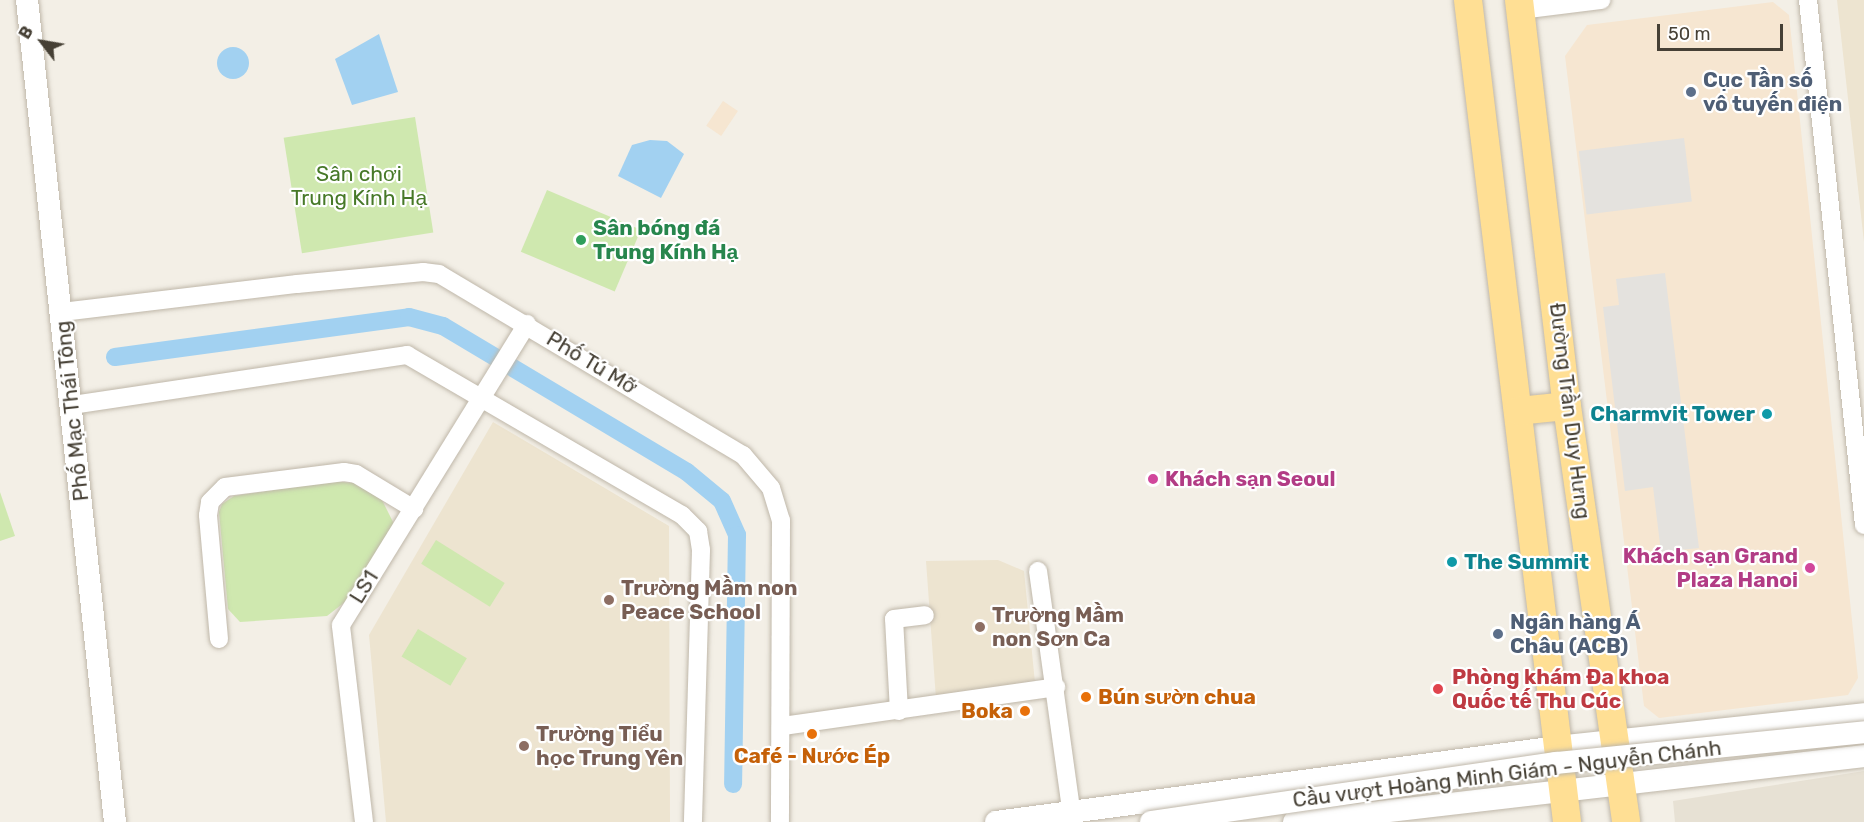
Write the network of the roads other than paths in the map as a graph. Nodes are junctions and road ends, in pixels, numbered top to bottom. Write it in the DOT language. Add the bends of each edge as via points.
graph roads {
  1 [pos="27,0"];
  2 [pos="1468,0"];
  3 [pos="1601,0"];
  4 [pos="1808,0"];
  5 [pos="1520,5"];
  6 [pos="62,312"];
  7 [pos="527,324"];
  8 [pos="482,398"];
  9 [pos="72,405"];
  10 [pos="1567,406"];
  11 [pos="1518,411"];
  12 [pos="414,509"];
  13 [pos="1864,525"];
  14 [pos="1038,571"];
  15 [pos="925,615"];
  16 [pos="219,639"];
  17 [pos="1056,687"];
  18 [pos="899,711"];
  19 [pos="1864,714"];
  20 [pos="783,726"];
  21 [pos="1864,732"];
  22 [pos="1700,734"];
  23 [pos="1614,742"];
  24 [pos="1557,747"];
  25 [pos="1864,756"];
  26 [pos="1464,760"];
  27 [pos="1697,776"];
  28 [pos="1619,783"];
  29 [pos="1562,789"];
  30 [pos="1457,801"];
  31 [pos="1071,809"];
  32 [pos="1034,820"];
  33 [pos="114,822"];
  34 [pos="364,822"];
  35 [pos="693,822"];
  36 [pos="780,822"];
  37 [pos="996,822"];
  38 [pos="1151,822"];
  39 [pos="1294,822"];
  40 [pos="1567,822"];
  41 [pos="1626,822"];
  1 -- 6 [label="street, Phố Mạc Thái Tông"];
  2 -- 11 [label="main road"];
  3 -- 5 [label="street"];
  4 -- 13 [label="street"];
  5 -- 10 [label="main road, Đường Trần Duy Hưng"];
  6 -- 7 [label="street, Phố Tú Mỡ" via="423,272 456,281"];
  6 -- 9 [label="street, Phố Mạc Thái Tông"];
  7 -- 8 [label="street, LS1"];
  7 -- 20 [label="street, Phố Tú Mỡ" via="725,442 753,464 771,488 781,520"];
  8 -- 9 [label="street" via="417,359 399,354"];
  8 -- 12 [label="street, LS1"];
  8 -- 35 [label="street" via="682,515 698,531 701,550"];
  9 -- 33 [label="street, Phố Mạc Thái Tông"];
  10 -- 11 [label="main road"];
  10 -- 23 [label="main road, Đường Trần Duy Hưng"];
  11 -- 24 [label="main road"];
  12 -- 16 [label="street" via="356,474 344,472 225,487 210,502 208,514"];
  12 -- 34 [label="street, LS1" via="341,625"];
  14 -- 17 [label="street"];
  15 -- 18 [label="street" via="894,619"];
  17 -- 18 [label="street"];
  17 -- 31 [label="street"];
  18 -- 20 [label="street"];
  19 -- 22 [label="street"];
  20 -- 36 [label="street, Phố Tú Mỡ"];
  21 -- 38 [label="street, Cầu vượt Hoàng Minh Giám - Nguyễn Chánh, bridge" via="1556,763"];
  22 -- 23 [label="street"];
  22 -- 27 [label="street" via="1676,753 1677,765"];
  23 -- 24 [label="street"];
  23 -- 28 [label="main road, Đường Trần Duy Hưng"];
  24 -- 26 [label="street"];
  24 -- 29 [label="main road"];
  25 -- 27 [label="street"];
  26 -- 30 [label="street" via="1475,764 1481,777 1479,784"];
  26 -- 31 [label="street"];
  27 -- 28 [label="street"];
  28 -- 29 [label="street"];
  28 -- 41 [label="main road, Đường Trần Duy Hưng"];
  29 -- 30 [label="street"];
  29 -- 40 [label="main road"];
  30 -- 39 [label="street"];
  31 -- 32 [label="street"];
  32 -- 37 [label="street"];
}
